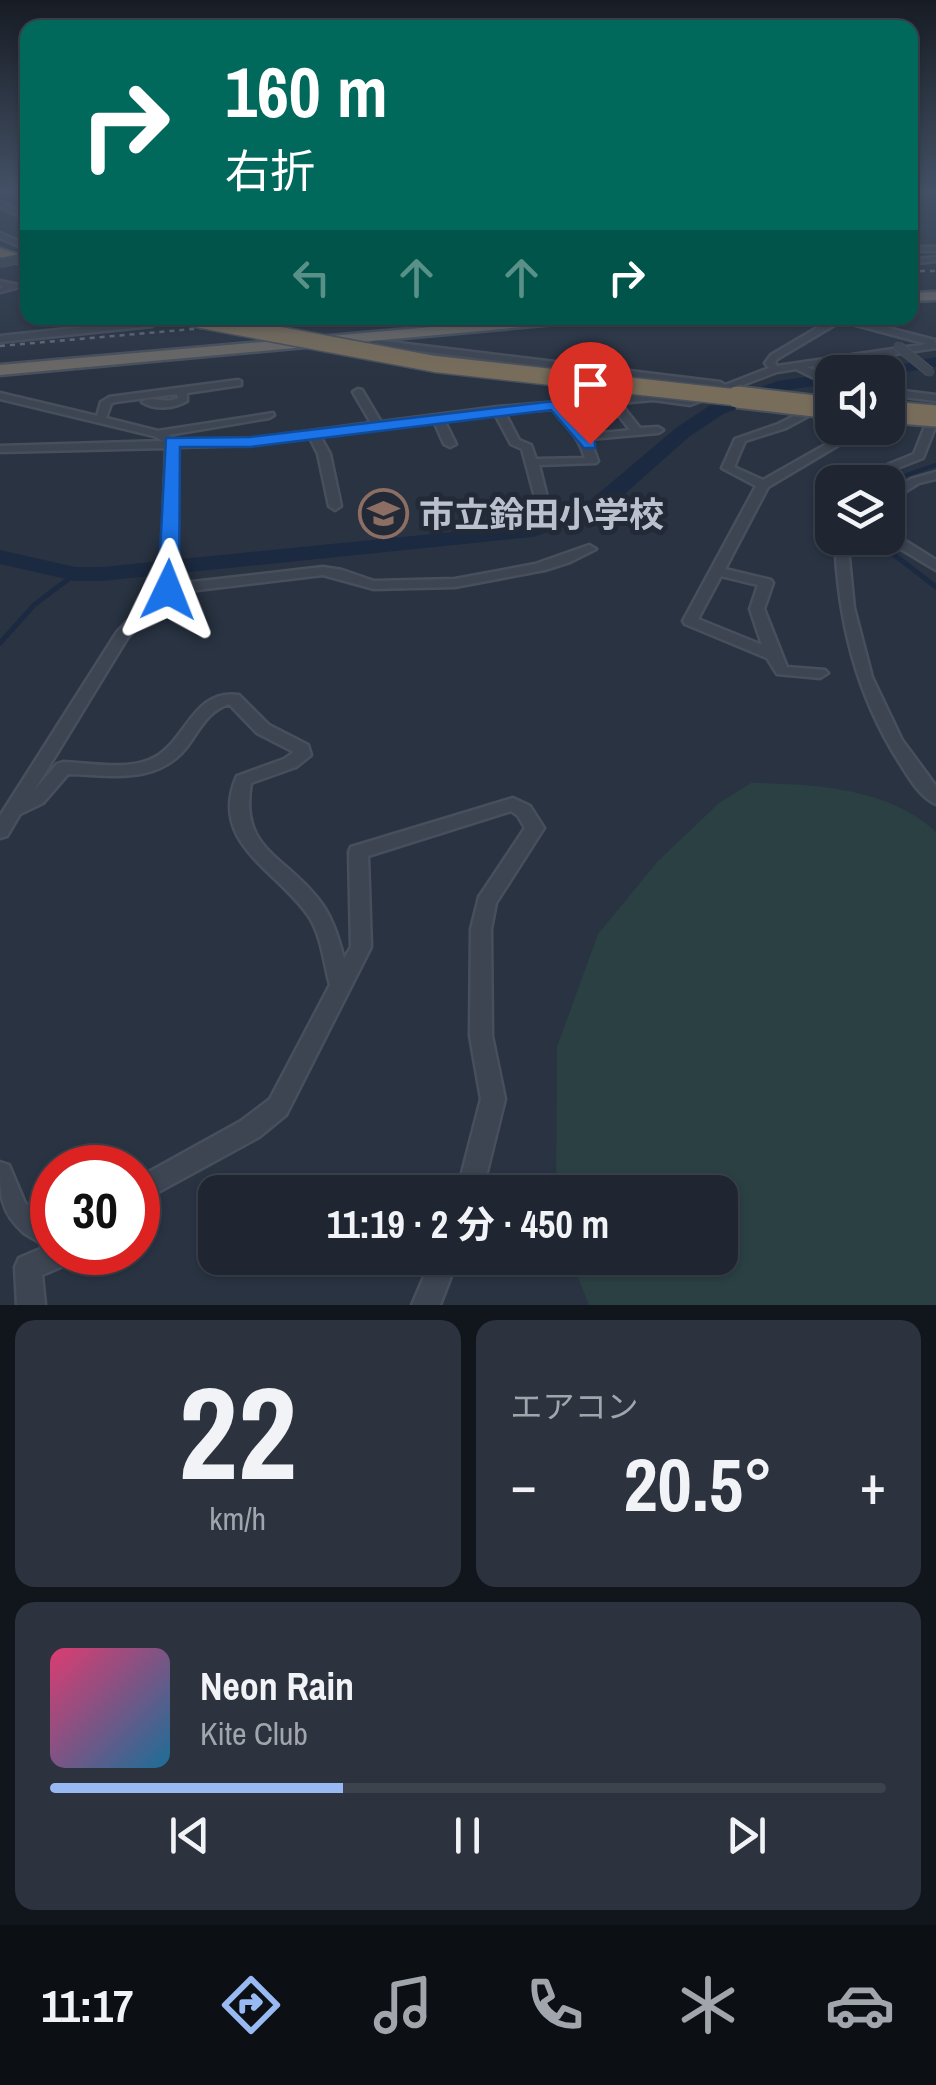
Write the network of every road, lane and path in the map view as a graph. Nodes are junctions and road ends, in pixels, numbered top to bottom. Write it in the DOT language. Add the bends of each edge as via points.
graph roads {
  1 [pos="0,282"];
  2 [pos="14,288"];
  3 [pos="20,288"];
  4 [pos="0,290"];
  5 [pos="116,325"];
  6 [pos="229,325"];
  7 [pos="260,325"];
  8 [pos="512,325"];
  9 [pos="828,325"];
  10 [pos="869,325"];
  11 [pos="881,328"];
  12 [pos="0,339"];
  13 [pos="373,340"];
  14 [pos="936,344"];
  15 [pos="801,367"];
  16 [pos="775,369"];
  17 [pos="0,370"];
  18 [pos="933,376"];
  19 [pos="815,380"];
  20 [pos="238,384"];
  21 [pos="724,386"];
  22 [pos="181,390"];
  23 [pos="358,392"];
  24 [pos="815,393"];
  25 [pos="815,394"];
  26 [pos="905,394"];
  27 [pos="0,396"];
  28 [pos="936,398"];
  29 [pos="613,400"];
  30 [pos="147,402"];
  31 [pos="555,405"];
  32 [pos="173,406"];
  33 [pos="815,406"];
  34 [pos="211,407"];
  35 [pos="192,409"];
  36 [pos="498,410"];
  37 [pos="905,412"];
  38 [pos="269,415"];
  39 [pos="438,417"];
  40 [pos="935,418"];
  41 [pos="101,419"];
  42 [pos="211,424"];
  43 [pos="378,424"];
  44 [pos="658,430"];
  45 [pos="637,432"];
  46 [pos="158,434"];
  47 [pos="312,434"];
  48 [pos="584,437"];
  49 [pos="172,442"];
  50 [pos="450,444"];
  51 [pos="832,445"];
  52 [pos="0,450"];
  53 [pos="532,462"];
  54 [pos="896,465"];
  55 [pos="936,474"];
  56 [pos="763,484"];
  57 [pos="905,488"];
  58 [pos="541,496"];
  59 [pos="335,506"];
  60 [pos="905,546"];
  61 [pos="589,549"];
  62 [pos="842,555"];
  63 [pos="936,566"];
  64 [pos="715,572"];
  65 [pos="168,587"];
  66 [pos="772,656"];
  67 [pos="820,673"];
  68 [pos="936,798"];
  69 [pos="13,810"];
  70 [pos="0,831"];
  71 [pos="341,986"];
  72 [pos="0,1174"];
  73 [pos="474,1175"];
  74 [pos="160,1179"];
  75 [pos="30,1222"];
  76 [pos="30,1266"];
  77 [pos="438,1275"];
  78 [pos="31,1305"];
  79 [pos="426,1305"];
  1 -- 2 [label="street"];
  2 -- 3 [label="street"];
  2 -- 4 [label="street"];
  5 -- 12 [label="street"];
  6 -- 25 [label="highway, bridge" via="470,368"];
  7 -- 24 [label="highway, bridge" via="440,358"];
  8 -- 13 [label="highway"];
  9 -- 16 [label="street" via="774,357"];
  10 -- 11 [label="street"];
  11 -- 14 [label="street"];
  11 -- 18 [label="street, bridge"];
  13 -- 17 [label="highway"];
  13 -- 21 [label="street"];
  14 -- 15 [label="street"];
  15 -- 16 [label="street"];
  15 -- 19 [label="street"];
  16 -- 21 [label="street"];
  20 -- 22 [label="street"];
  21 -- 29 [label="street" via="690,402"];
  22 -- 32 [label="street" via="183,398"];
  22 -- 41 [label="street" via="114,399 106,402"];
  23 -- 43 [label="street"];
  26 -- 28 [label="street"];
  27 -- 41 [label="street"];
  29 -- 31 [label="street"];
  29 -- 45 [label="street"];
  30 -- 32 [label="street"];
  31 -- 36 [label="street"];
  31 -- 48 [label="street"];
  32 -- 35 [label="street"];
  33 -- 56 [label="street" via="782,426 740,438 728,468"];
  34 -- 42 [label="street"];
  36 -- 39 [label="street"];
  36 -- 53 [label="street"];
  37 -- 40 [label="highway, bridge"];
  38 -- 42 [label="street"];
  39 -- 43 [label="street"];
  39 -- 50 [label="street"];
  40 -- 54 [label="street" via="919,456"];
  41 -- 46 [label="street"];
  42 -- 46 [label="street"];
  43 -- 47 [label="street"];
  44 -- 45 [label="street"];
  45 -- 48 [label="street"];
  46 -- 49 [label="street"];
  47 -- 49 [label="street"];
  47 -- 59 [label="street" via="324,454"];
  48 -- 53 [label="street" via="592,461"];
  49 -- 52 [label="street"];
  49 -- 65 [label="street"];
  51 -- 56 [label="street"];
  53 -- 58 [label="street"];
  55 -- 57 [label="street"];
  56 -- 64 [label="street"];
  60 -- 63 [label="street"];
  61 -- 65 [label="street" via="520,575 398,586 361,584 342,571"];
  62 -- 68 [label="street" via="844,612 886,734"];
  64 -- 66 [label="street" via="766,583 757,610"];
  64 -- 66 [label="street" via="690,620"];
  65 -- 69 [label="street" via="122,636"];
  66 -- 67 [label="street" via="782,671"];
  69 -- 70 [label="street"];
  69 -- 71 [label="street" via="38,799 62,768 154,766 171,756 196,717 220,699 233,698 263,729 302,749 296,762 243,780 236,810 249,841 320,917"];
  71 -- 73 [label="street" via="361,948 358,852 494,807 524,810 535,828 486,902 481,930 481,1036 493,1099"];
  71 -- 74 [label="street" via="278,1107 250,1130"];
  72 -- 75 [label="street" via="16,1212"];
  76 -- 78 [label="street"];
  77 -- 79 [label="street"];
}
